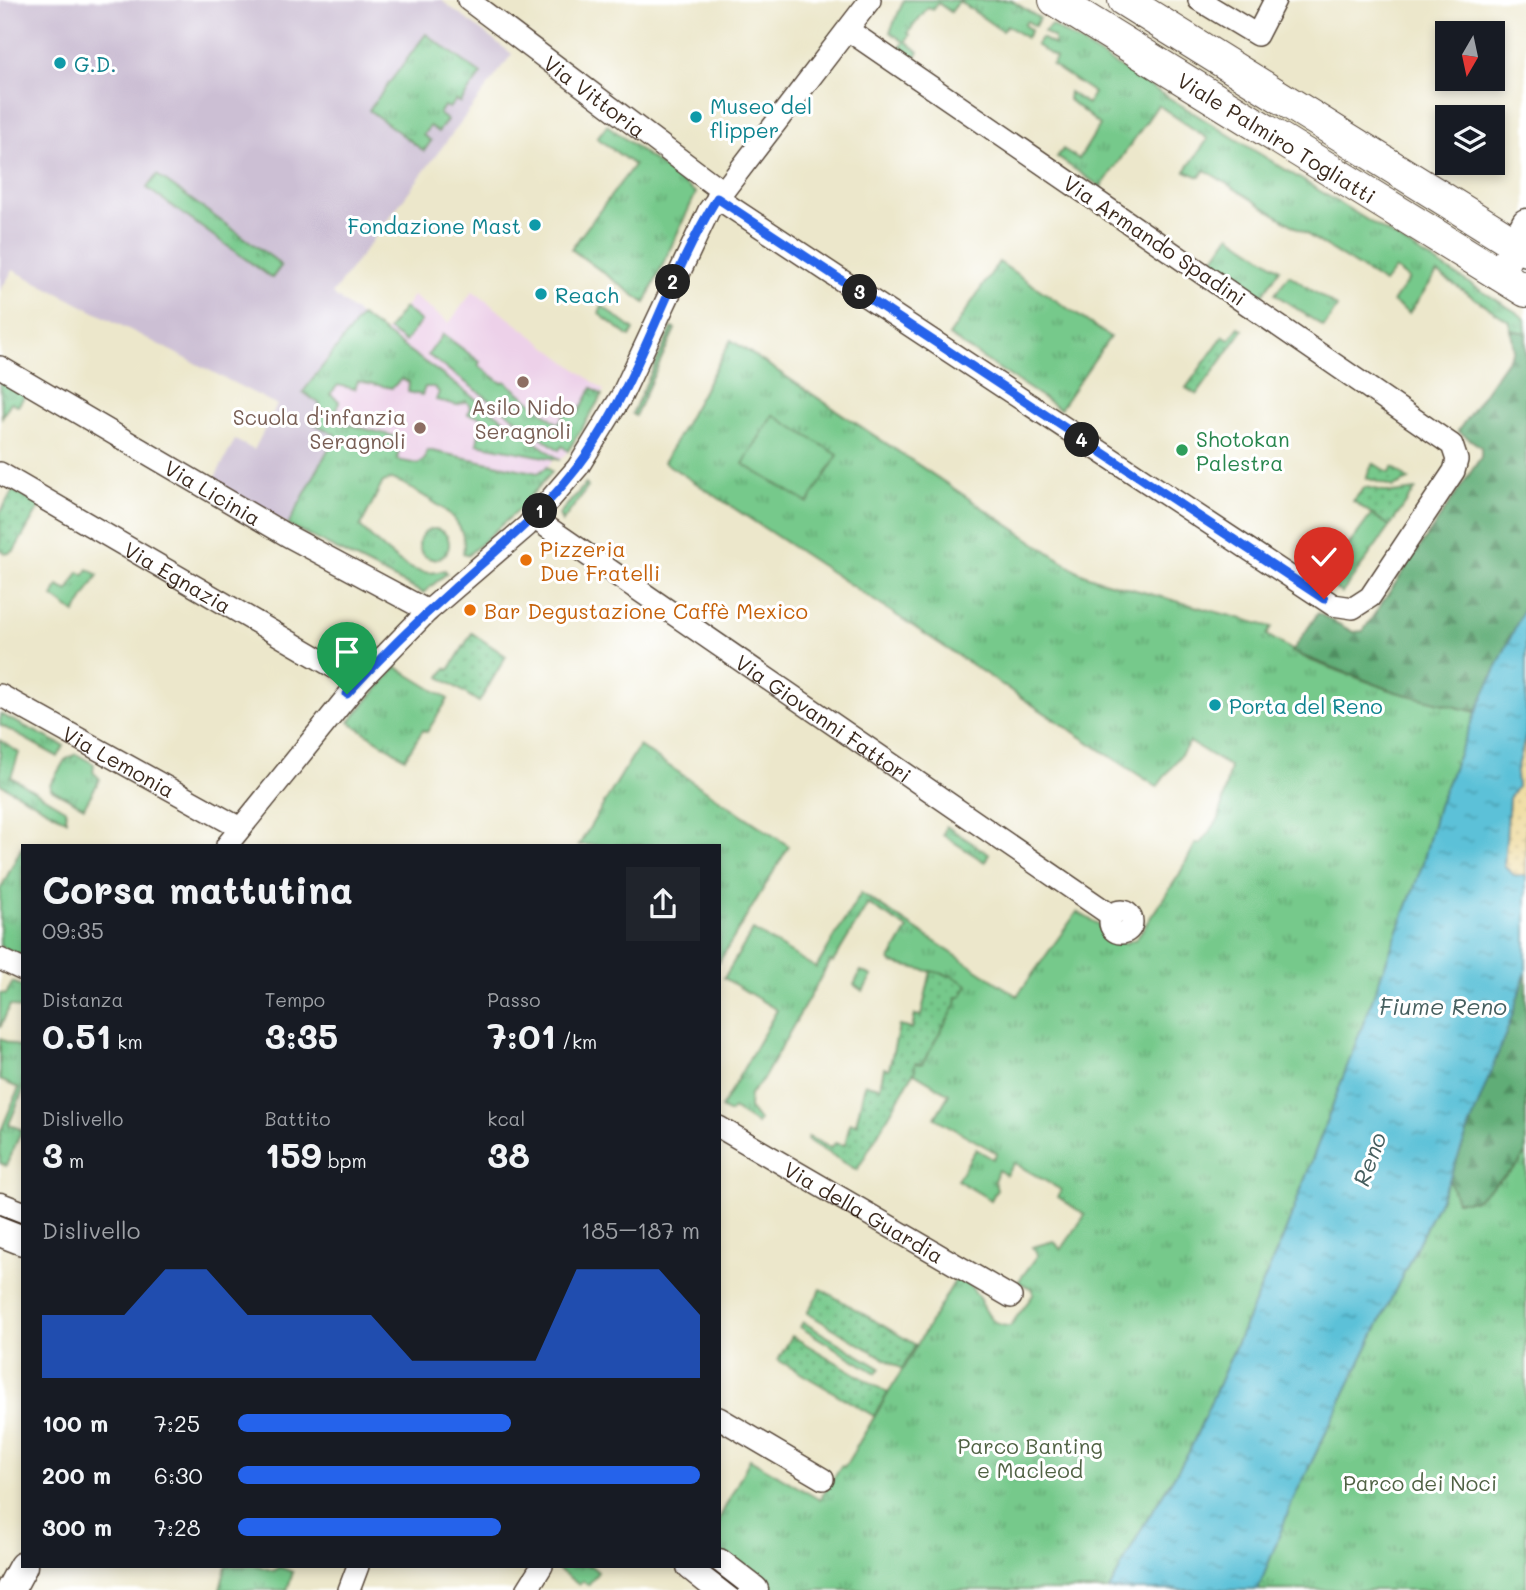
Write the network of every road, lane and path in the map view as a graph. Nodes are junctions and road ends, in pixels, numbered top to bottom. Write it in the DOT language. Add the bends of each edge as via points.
graph roads {
  1 [pos="468,0"];
  2 [pos="870,0"];
  3 [pos="1055,0"];
  4 [pos="1124,0"];
  5 [pos="1199,0"];
  6 [pos="1275,0"];
  7 [pos="848,30"];
  8 [pos="719,194"];
  9 [pos="1522,239"];
  10 [pos="1499,274"];
  11 [pos="1526,291"];
  12 [pos="0,367"];
  13 [pos="1457,455"];
  14 [pos="0,472"];
  15 [pos="534,518"];
  16 [pos="428,611"];
  17 [pos="359,682"];
  18 [pos="0,695"];
  19 [pos="236,839"];
  20 [pos="1112,916"];
  21 [pos="0,959"];
  22 [pos="21,969"];
  23 [pos="721,1128"];
  24 [pos="0,1207"];
  25 [pos="21,1215"];
  26 [pos="0,1232"];
  27 [pos="21,1240"];
  28 [pos="1011,1297"];
  29 [pos="721,1419"];
  30 [pos="823,1479"];
  31 [pos="721,1565"];
  32 [pos="22,1568"];
  33 [pos="357,1568"];
  34 [pos="541,1568"];
  35 [pos="694,1568"];
  36 [pos="10,1590"];
  37 [pos="349,1590"];
  38 [pos="527,1590"];
  39 [pos="721,1590"];
  40 [pos="754,1590"];
  1 -- 8 [label="street, Via Vittoria"];
  2 -- 7 [label="street"];
  3 -- 10 [label="main road, Viale Palmiro Togliatti"];
  4 -- 9 [label="main road, Viale Palmiro Togliatti"];
  5 -- 6 [label="street" via="1257,35"];
  7 -- 8 [label="street"];
  7 -- 13 [label="street, Via Armando Spadini" via="1441,436"];
  8 -- 13 [label="street, Via Vittoria" via="1340,608 1353,608 1370,597 1454,471"];
  8 -- 15 [label="street" via="602,432"];
  9 -- 10 [label="main road, Viale Palmiro Togliatti"];
  10 -- 11 [label="main road, Viale Palmiro Togliatti"];
  12 -- 16 [label="street, Via Licinia" via="278,530"];
  14 -- 17 [label="street, Via Egnazia"];
  15 -- 16 [label="street"];
  15 -- 20 [label="street, Via Giovanni Fattori"];
  16 -- 17 [label="street"];
  17 -- 19 [label="street"];
  18 -- 19 [label="street, Via Lemonia"];
  21 -- 22 [label="street"];
  23 -- 28 [label="street, Via della Guardia"];
  24 -- 25 [label="main road"];
  26 -- 27 [label="main road"];
  29 -- 30 [label="street"];
  31 -- 40 [label="main road"];
  32 -- 36 [label="main road"];
  33 -- 37 [label="street"];
  34 -- 38 [label="street"];
  35 -- 39 [label="main road"];
}
